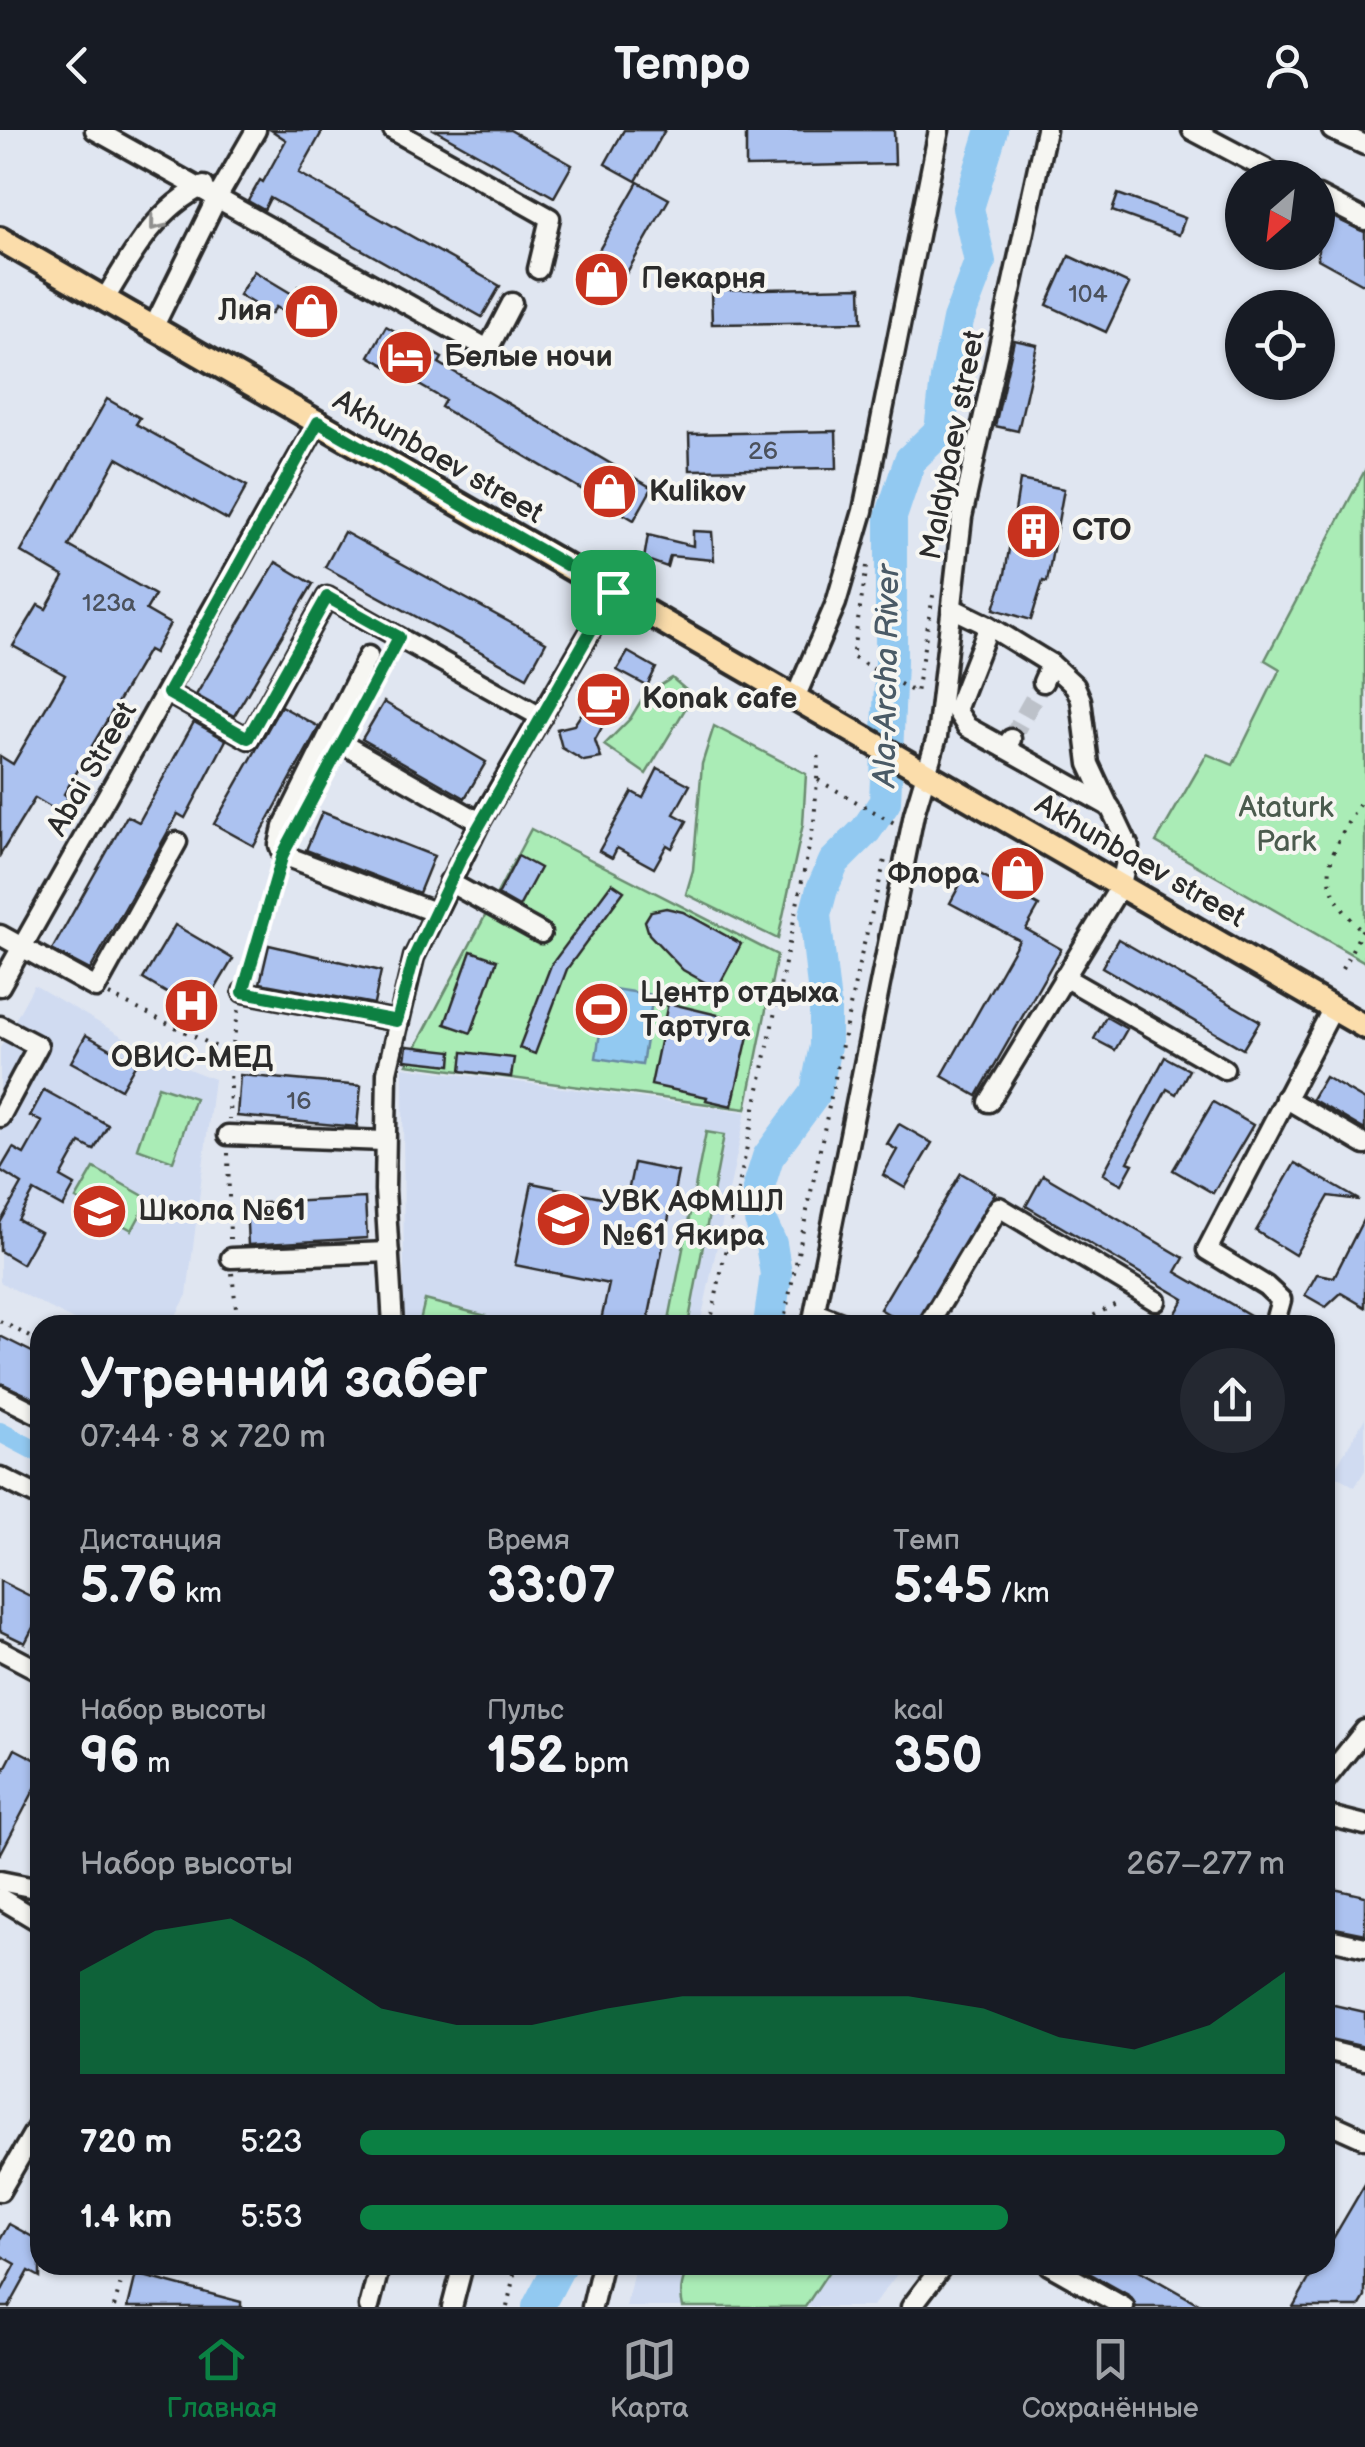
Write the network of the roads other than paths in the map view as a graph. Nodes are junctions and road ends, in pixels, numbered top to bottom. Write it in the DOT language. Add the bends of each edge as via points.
graph roads {
  1 [pos="94,130"];
  2 [pos="256,130"];
  3 [pos="394,130"];
  4 [pos="939,130"];
  5 [pos="1046,130"];
  6 [pos="1192,130"];
  7 [pos="1332,130"];
  8 [pos="1365,145"];
  9 [pos="1249,160"];
  10 [pos="231,173"];
  11 [pos="196,189"];
  12 [pos="217,198"];
  13 [pos="1335,205"];
  14 [pos="1365,220"];
  15 [pos="0,239"];
  16 [pos="538,269"];
  17 [pos="105,299"];
  18 [pos="512,303"];
  19 [pos="153,328"];
  20 [pos="318,422"];
  21 [pos="613,592"];
  22 [pos="952,608"];
  23 [pos="988,626"];
  24 [pos="368,656"];
  25 [pos="1051,664"];
  26 [pos="1043,682"];
  27 [pos="168,693"];
  28 [pos="795,698"];
  29 [pos="541,717"];
  30 [pos="340,743"];
  31 [pos="916,766"];
  32 [pos="1110,807"];
  33 [pos="480,822"];
  34 [pos="177,842"];
  35 [pos="449,882"];
  36 [pos="1120,885"];
  37 [pos="434,912"];
  38 [pos="541,933"];
  39 [pos="0,934"];
  40 [pos="22,947"];
  41 [pos="1064,977"];
  42 [pos="0,986"];
  43 [pos="243,992"];
  44 [pos="1333,1008"];
  45 [pos="397,1021"];
  46 [pos="0,1026"];
  47 [pos="1365,1027"];
  48 [pos="1224,1069"];
  49 [pos="1285,1098"];
  50 [pos="989,1102"];
  51 [pos="0,1117"];
  52 [pos="228,1135"];
  53 [pos="384,1140"];
  54 [pos="1365,1145"];
  55 [pos="388,1252"];
  56 [pos="231,1258"];
  57 [pos="1156,1302"];
  58 [pos="392,1315"];
  59 [pos="815,1315"];
  60 [pos="934,1315"];
  61 [pos="1276,1315"];
  62 [pos="0,1395"];
  63 [pos="30,1410"];
  64 [pos="0,1476"];
  65 [pos="30,1492"];
  66 [pos="0,1650"];
  67 [pos="30,1666"];
  68 [pos="1365,1730"];
  69 [pos="1335,1768"];
  70 [pos="1335,1818"];
  71 [pos="1365,1825"];
  72 [pos="0,1881"];
  73 [pos="30,1887"];
  74 [pos="0,1898"];
  75 [pos="30,1916"];
  76 [pos="1335,1940"];
  77 [pos="1365,1947"];
  78 [pos="1335,2052"];
  79 [pos="1365,2060"];
  80 [pos="1335,2126"];
  81 [pos="30,2139"];
  82 [pos="1365,2139"];
  83 [pos="0,2191"];
  84 [pos="377,2275"];
  85 [pos="461,2275"];
  86 [pos="600,2275"];
  87 [pos="936,2275"];
  88 [pos="1067,2275"];
  89 [pos="369,2307"];
  90 [pos="452,2307"];
  91 [pos="592,2307"];
  92 [pos="911,2307"];
  93 [pos="1124,2307"];
  1 -- 11 [label="street"];
  2 -- 10 [label="street"];
  3 -- 16 [label="street" via="550,218"];
  4 -- 28 [label="street" via="863,511 836,603"];
  5 -- 22 [label="street, Maldybaev street" via="962,517"];
  6 -- 9 [label="street"];
  7 -- 8 [label="street"];
  10 -- 11 [label="street"];
  10 -- 12 [label="street"];
  11 -- 12 [label="street"];
  11 -- 17 [label="street, one-way" via="166,211"];
  12 -- 18 [label="street" via="488,349"];
  12 -- 19 [label="street"];
  13 -- 14 [label="street"];
  15 -- 17 [label="main road, Akhunbaev street"];
  17 -- 19 [label="main road, Akhunbaev street"];
  19 -- 20 [label="main road, Akhunbaev street"];
  20 -- 21 [label="main road, Akhunbaev street"];
  20 -- 27 [label="street, Abai Street"];
  21 -- 28 [label="main road, Akhunbaev street"];
  21 -- 29 [label="street"];
  22 -- 23 [label="street"];
  22 -- 31 [label="street, Maldybaev street" via="937,737"];
  23 -- 25 [label="street"];
  23 -- 32 [label="street" via="956,710 967,727 1008,744"];
  24 -- 37 [label="street" via="279,845 283,854"];
  25 -- 26 [label="street"];
  25 -- 32 [label="street" via="1081,700 1089,764"];
  27 -- 29 [label="street" via="248,738 327,597"];
  27 -- 40 [label="street, Abai Street"];
  28 -- 31 [label="main road, Akhunbaev street"];
  29 -- 33 [label="street"];
  30 -- 33 [label="street"];
  31 -- 36 [label="main road, Akhunbaev street"];
  31 -- 59 [label="street, Maldybaev street" via="914,814"];
  32 -- 36 [label="street" via="1129,847"];
  33 -- 35 [label="street"];
  34 -- 40 [label="street" via="96,988"];
  35 -- 37 [label="street"];
  35 -- 38 [label="street"];
  36 -- 41 [label="street"];
  36 -- 44 [label="main road, Akhunbaev street"];
  37 -- 45 [label="street"];
  39 -- 40 [label="street"];
  40 -- 42 [label="street, Abai Street"];
  41 -- 48 [label="street"];
  41 -- 50 [label="street"];
  43 -- 45 [label="street"];
  44 -- 47 [label="main road, Akhunbaev street"];
  44 -- 49 [label="street"];
  45 -- 53 [label="street" via="386,1072"];
  46 -- 51 [label="street" via="38,1046"];
  49 -- 54 [label="street"];
  49 -- 61 [label="street" via="1207,1250 1266,1286 1280,1300"];
  52 -- 53 [label="street"];
  53 -- 55 [label="street"];
  55 -- 56 [label="street"];
  55 -- 58 [label="street"];
  57 -- 60 [label="street" via="1000,1207"];
  62 -- 63 [label="street"];
  64 -- 65 [label="street"];
  66 -- 67 [label="street"];
  68 -- 69 [label="street"];
  70 -- 71 [label="street"];
  72 -- 73 [label="street"];
  74 -- 75 [label="street"];
  76 -- 77 [label="street"];
  78 -- 79 [label="street"];
  80 -- 82 [label="street"];
  81 -- 83 [label="street"];
  84 -- 89 [label="street"];
  85 -- 90 [label="street"];
  86 -- 91 [label="street"];
  87 -- 92 [label="street"];
  88 -- 93 [label="street"];
}
